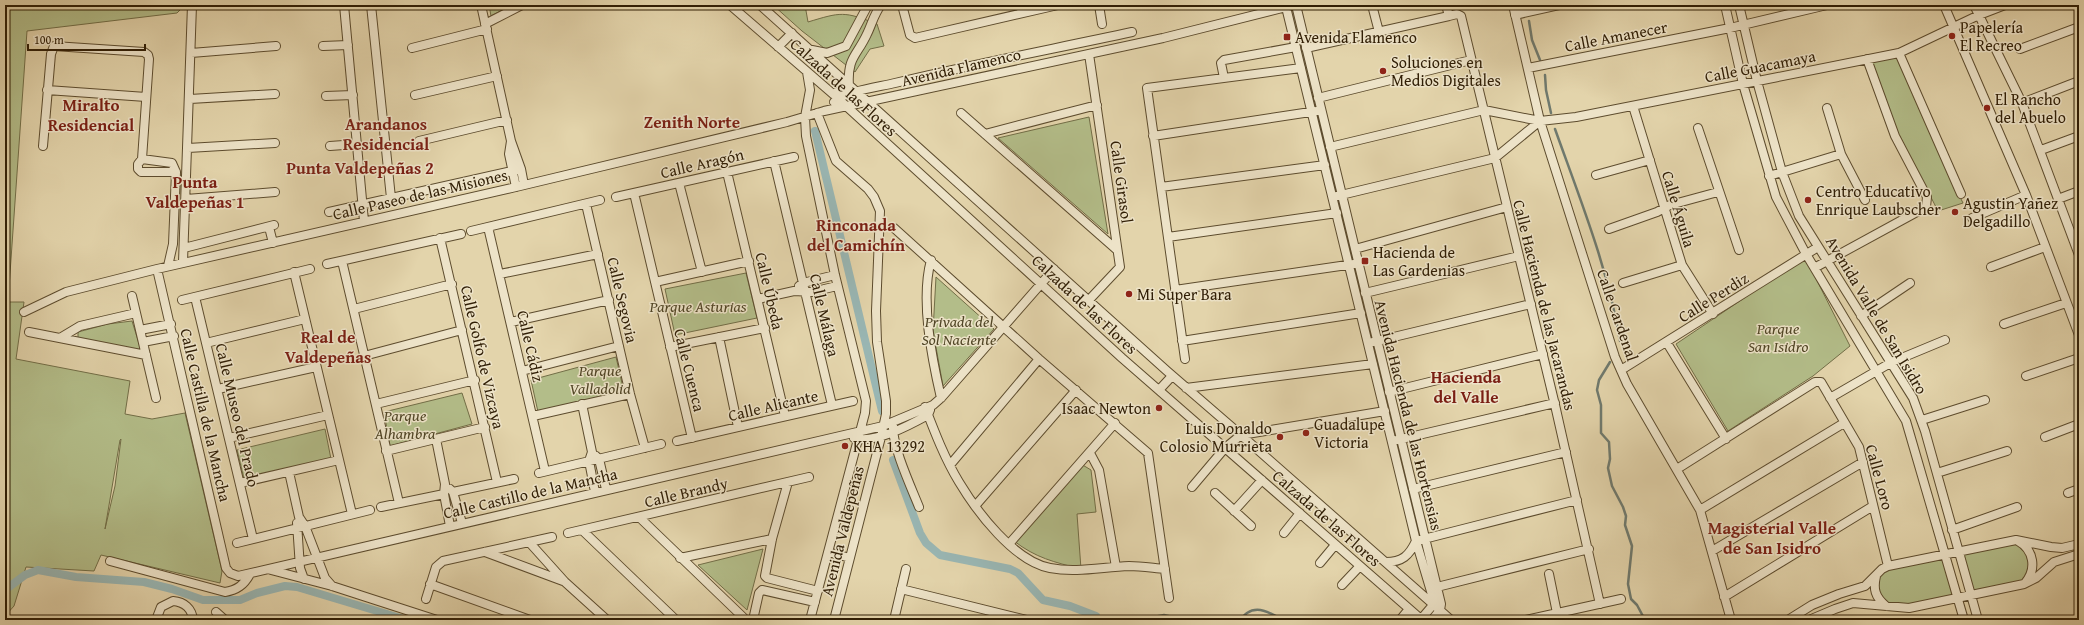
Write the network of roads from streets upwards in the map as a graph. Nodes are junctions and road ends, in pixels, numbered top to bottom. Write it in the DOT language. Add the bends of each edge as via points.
graph roads {
  1 [pos="192,5"];
  2 [pos="344,5"];
  3 [pos="371,5"];
  4 [pos="481,5"];
  5 [pos="522,5"];
  6 [pos="730,5"];
  7 [pos="760,5"];
  8 [pos="868,5"];
  9 [pos="881,5"];
  10 [pos="902,5"];
  11 [pos="1058,5"];
  12 [pos="1099,5"];
  13 [pos="1372,5"];
  14 [pos="1446,5"];
  15 [pos="1513,5"];
  16 [pos="1559,5"];
  17 [pos="1725,5"];
  18 [pos="1739,5"];
  19 [pos="1827,5"];
  20 [pos="1944,5"];
  21 [pos="1974,5"];
  22 [pos="2005,5"];
  23 [pos="1292,6"];
  24 [pos="1515,15"];
  25 [pos="1979,15"];
  26 [pos="1449,16"];
  27 [pos="1102,24"];
  28 [pos="1744,25"];
  29 [pos="486,26"];
  30 [pos="2079,27"];
  31 [pos="1730,28"];
  32 [pos="1954,28"];
  33 [pos="1132,32"];
  34 [pos="1379,32"];
  35 [pos="792,33"];
  36 [pos="348,45"];
  37 [pos="276,46"];
  38 [pos="323,46"];
  39 [pos="1296,47"];
  40 [pos="412,48"];
  41 [pos="778,48"];
  42 [pos="1306,48"];
  43 [pos="809,49"];
  44 [pos="2020,49"];
  45 [pos="838,50"];
  46 [pos="191,53"];
  47 [pos="1090,54"];
  48 [pos="1899,54"];
  49 [pos="1471,60"];
  50 [pos="1867,60"];
  51 [pos="850,62"];
  52 [pos="980,63"];
  53 [pos="1302,68"];
  54 [pos="1528,68"];
  55 [pos="806,72"];
  56 [pos="497,76"];
  57 [pos="983,76"];
  58 [pos="1224,78"];
  59 [pos="1757,81"];
  60 [pos="2079,81"];
  61 [pos="1743,84"];
  62 [pos="850,86"];
  63 [pos="48,90"];
  64 [pos="857,92"];
  65 [pos="275,94"];
  66 [pos="353,95"];
  67 [pos="415,95"];
  68 [pos="326,96"];
  69 [pos="835,96"];
  70 [pos="146,97"];
  71 [pos="1318,98"];
  72 [pos="190,99"];
  73 [pos="868,102"];
  74 [pos="2022,103"];
  75 [pos="1097,105"];
  76 [pos="845,106"];
  77 [pos="1634,106"];
  78 [pos="1827,108"];
  79 [pos="1321,110"];
  80 [pos="1484,110"];
  81 [pos="820,112"];
  82 [pos="1312,112"];
  83 [pos="961,113"];
  84 [pos="805,117"];
  85 [pos="506,120"];
  86 [pos="1540,121"];
  87 [pos="1698,128"];
  88 [pos="985,134"];
  89 [pos="1153,136"];
  90 [pos="2079,136"];
  91 [pos="420,141"];
  92 [pos="511,141"];
  93 [pos="276,143"];
  94 [pos="357,144"];
  95 [pos="43,146"];
  96 [pos="330,146"];
  97 [pos="1330,147"];
  98 [pos="188,148"];
  99 [pos="2041,150"];
  100 [pos="1840,154"];
  101 [pos="794,157"];
  102 [pos="1495,158"];
  103 [pos="142,159"];
  104 [pos="1650,160"];
  105 [pos="774,161"];
  106 [pos="1325,165"];
  107 [pos="521,168"];
  108 [pos="512,170"];
  109 [pos="176,172"];
  110 [pos="727,172"];
  111 [pos="1782,172"];
  112 [pos="1596,175"];
  113 [pos="1770,176"];
  114 [pos="679,183"];
  115 [pos="520,186"];
  116 [pos="1161,187"];
  117 [pos="2079,191"];
  118 [pos="275,192"];
  119 [pos="1718,192"];
  120 [pos="634,193"];
  121 [pos="1961,194"];
  122 [pos="1342,195"];
  123 [pos="2026,195"];
  124 [pos="616,197"];
  125 [pos="1333,197"];
  126 [pos="391,198"];
  127 [pos="186,199"];
  128 [pos="2058,199"];
  129 [pos="600,200"];
  130 [pos="1865,200"];
  131 [pos="586,204"];
  132 [pos="363,205"];
  133 [pos="1507,207"];
  134 [pos="1664,208"];
  135 [pos="329,212"];
  136 [pos="1336,213"];
  137 [pos="1972,218"];
  138 [pos="364,221"];
  139 [pos="488,227"];
  140 [pos="894,228"];
  141 [pos="1609,229"];
  142 [pos="471,231"];
  143 [pos="461,234"];
  144 [pos="1168,237"];
  145 [pos="440,238"];
  146 [pos="273,243"];
  147 [pos="1818,247"];
  148 [pos="2046,247"];
  149 [pos="184,248"];
  150 [pos="1355,249"];
  151 [pos="1117,250"];
  152 [pos="1739,250"];
  153 [pos="598,254"];
  154 [pos="1806,254"];
  155 [pos="2079,255"];
  156 [pos="1519,256"];
  157 [pos="932,260"];
  158 [pos="342,261"];
  159 [pos="749,261"];
  160 [pos="1828,261"];
  161 [pos="183,262"];
  162 [pos="1358,263"];
  163 [pos="327,264"];
  164 [pos="1349,265"];
  165 [pos="1682,265"];
  166 [pos="168,266"];
  167 [pos="1991,267"];
  168 [pos="157,268"];
  169 [pos="1816,268"];
  170 [pos="310,269"];
  171 [pos="1054,269"];
  172 [pos="294,272"];
  173 [pos="702,272"];
  174 [pos="500,274"];
  175 [pos="835,275"];
  176 [pos="655,282"];
  177 [pos="1041,282"];
  178 [pos="803,283"];
  179 [pos="1623,283"];
  180 [pos="1910,283"];
  181 [pos="452,284"];
  182 [pos="837,286"];
  183 [pos="794,290"];
  184 [pos="1176,290"];
  185 [pos="806,292"];
  186 [pos="1366,293"];
  187 [pos="132,296"];
  188 [pos="195,297"];
  189 [pos="758,299"];
  190 [pos="182,300"];
  191 [pos="609,300"];
  192 [pos="1088,301"];
  193 [pos="2066,303"];
  194 [pos="1531,304"];
  195 [pos="354,309"];
  196 [pos="24,312"];
  197 [pos="136,313"];
  198 [pos="1361,313"];
  199 [pos="1713,314"];
  200 [pos="1861,316"];
  201 [pos="305,318"];
  202 [pos="511,322"];
  203 [pos="171,324"];
  204 [pos="2004,324"];
  205 [pos="1004,327"];
  206 [pos="765,328"];
  207 [pos="140,330"];
  208 [pos="462,330"];
  209 [pos="29,332"];
  210 [pos="2079,335"];
  211 [pos="174,336"];
  212 [pos="719,337"];
  213 [pos="60,338"];
  214 [pos="1945,340"];
  215 [pos="1182,341"];
  216 [pos="1377,341"];
  217 [pos="143,342"];
  218 [pos="206,343"];
  219 [pos="1368,343"];
  220 [pos="1667,343"];
  221 [pos="619,346"];
  222 [pos="670,347"];
  223 [pos="1543,354"];
  224 [pos="146,355"];
  225 [pos="364,356"];
  226 [pos="2079,358"];
  227 [pos="1039,359"];
  228 [pos="1185,359"];
  229 [pos="1892,362"];
  230 [pos="1373,364"];
  231 [pos="316,367"];
  232 [pos="1621,370"];
  233 [pos="1877,370"];
  234 [pos="522,371"];
  235 [pos="1172,376"];
  236 [pos="2026,376"];
  237 [pos="474,380"];
  238 [pos="1186,388"];
  239 [pos="218,389"];
  240 [pos="1076,390"];
  241 [pos="1159,390"];
  242 [pos="1389,392"];
  243 [pos="630,394"];
  244 [pos="156,398"];
  245 [pos="941,398"];
  246 [pos="1830,398"];
  247 [pos="1985,400"];
  248 [pos="853,401"];
  249 [pos="1555,403"];
  250 [pos="376,404"];
  251 [pos="582,404"];
  252 [pos="832,405"];
  253 [pos="929,409"];
  254 [pos="1385,412"];
  255 [pos="328,415"];
  256 [pos="533,416"];
  257 [pos="784,416"];
  258 [pos="1922,420"];
  259 [pos="893,421"];
  260 [pos="1114,423"];
  261 [pos="1844,423"];
  262 [pos="2079,424"];
  263 [pos="883,426"];
  264 [pos="485,427"];
  265 [pos="738,427"];
  266 [pos="861,430"];
  267 [pos="893,432"];
  268 [pos="844,435"];
  269 [pos="1241,435"];
  270 [pos="881,437"];
  271 [pos="2045,437"];
  272 [pos="229,438"];
  273 [pos="692,438"];
  274 [pos="436,439"];
  275 [pos="1401,439"];
  276 [pos="1726,439"];
  277 [pos="858,440"];
  278 [pos="677,441"];
  279 [pos="1392,441"];
  280 [pos="661,444"];
  281 [pos="645,448"];
  282 [pos="1225,448"];
  283 [pos="386,451"];
  284 [pos="2007,451"];
  285 [pos="592,452"];
  286 [pos="1566,452"];
  287 [pos="1090,453"];
  288 [pos="599,459"];
  289 [pos="339,460"];
  290 [pos="589,461"];
  291 [pos="1863,462"];
  292 [pos="950,465"];
  293 [pos="1677,469"];
  294 [pos="289,472"];
  295 [pos="1937,473"];
  296 [pos="809,477"];
  297 [pos="514,479"];
  298 [pos="1262,480"];
  299 [pos="497,482"];
  300 [pos="788,482"];
  301 [pos="240,483"];
  302 [pos="445,484"];
  303 [pos="1192,487"];
  304 [pos="2079,488"];
  305 [pos="606,489"];
  306 [pos="1413,489"];
  307 [pos="453,492"];
  308 [pos="595,492"];
  309 [pos="2068,492"];
  310 [pos="1215,493"];
  311 [pos="444,494"];
  312 [pos="1578,500"];
  313 [pos="399,503"];
  314 [pos="976,505"];
  315 [pos="1874,506"];
  316 [pos="381,507"];
  317 [pos="919,507"];
  318 [pos="2018,508"];
  319 [pos="370,510"];
  320 [pos="1700,510"];
  321 [pos="1234,511"];
  322 [pos="1300,513"];
  323 [pos="352,514"];
  324 [pos="299,517"];
  325 [pos="639,517"];
  326 [pos="462,523"];
  327 [pos="305,526"];
  328 [pos="450,526"];
  329 [pos="1251,526"];
  330 [pos="296,527"];
  331 [pos="582,530"];
  332 [pos="1952,530"];
  333 [pos="568,533"];
  334 [pos="1284,533"];
  335 [pos="552,537"];
  336 [pos="253,539"];
  337 [pos="772,539"];
  338 [pos="1425,539"];
  339 [pos="2016,540"];
  340 [pos="1416,541"];
  341 [pos="529,542"];
  342 [pos="237,543"];
  343 [pos="1009,544"];
  344 [pos="2079,544"];
  345 [pos="1336,545"];
  346 [pos="1589,549"];
  347 [pos="1712,551"];
  348 [pos="485,552"];
  349 [pos="828,552"];
  350 [pos="1958,552"];
  351 [pos="1945,554"];
  352 [pos="2079,554"];
  353 [pos="318,558"];
  354 [pos="680,558"];
  355 [pos="850,558"];
  356 [pos="110,561"];
  357 [pos="301,562"];
  358 [pos="1386,562"];
  359 [pos="1320,563"];
  360 [pos="1360,566"];
  361 [pos="1888,566"];
  362 [pos="1116,567"];
  363 [pos="226,568"];
  364 [pos="269,569"];
  365 [pos="906,569"];
  366 [pos="1165,569"];
  367 [pos="250,574"];
  368 [pos="1549,574"];
  369 [pos="1876,575"];
  370 [pos="304,579"];
  371 [pos="565,582"];
  372 [pos="430,584"];
  373 [pos="2024,584"];
  374 [pos="1342,585"];
  375 [pos="332,586"];
  376 [pos="799,586"];
  377 [pos="1437,587"];
  378 [pos="901,589"];
  379 [pos="818,591"];
  380 [pos="1970,595"];
  381 [pos="796,597"];
  382 [pos="1724,597"];
  383 [pos="1169,598"];
  384 [pos="1957,598"];
  385 [pos="1621,599"];
  386 [pos="426,600"];
  387 [pos="815,602"];
  388 [pos="1600,604"];
  389 [pos="1433,605"];
  390 [pos="1887,606"];
  391 [pos="1410,609"];
  392 [pos="1440,610"];
  393 [pos="216,612"];
  394 [pos="1562,615"];
  395 [pos="1013,618"];
  396 [pos="156,620"];
  397 [pos="193,620"];
  398 [pos="225,620"];
  399 [pos="437,620"];
  400 [pos="530,620"];
  401 [pos="607,620"];
  402 [pos="676,620"];
  403 [pos="746,620"];
  404 [pos="752,620"];
  405 [pos="810,620"];
  406 [pos="834,620"];
  407 [pos="894,620"];
  408 [pos="1027,620"];
  409 [pos="1400,620"];
  410 [pos="1422,620"];
  411 [pos="1432,620"];
  412 [pos="1451,620"];
  413 [pos="1526,620"];
  414 [pos="1731,620"];
  415 [pos="1788,620"];
  416 [pos="1809,620"];
  417 [pos="1964,620"];
  418 [pos="1978,620"];
  1 -- 46 [label="street"];
  2 -- 36 [label="street"];
  3 -- 126 [label="street"];
  4 -- 29 [label="street"];
  5 -- 29 [label="street"];
  6 -- 41 [label="street, Calzada de las Flores"];
  7 -- 35 [label="street, Calzada de las Flores"];
  8 -- 45 [label="street" via="849,42"];
  9 -- 51 [label="street"];
  10 -- 11 [label="street" via="911,37 917,38"];
  12 -- 27 [label="street"];
  13 -- 34 [label="street"];
  14 -- 26 [label="street"];
  15 -- 24 [label="street, Calle Cardenal"];
  16 -- 24 [label="street"];
  17 -- 31 [label="street, Avenida Valle de San Isidro"];
  18 -- 28 [label="street, Avenida Valle de San Isidro"];
  19 -- 28 [label="street, Calle Amanecer"];
  20 -- 32 [label="street"];
  21 -- 25 [label="street"];
  22 -- 25 [label="street, Calle Guacamaya"];
  23 -- 39 [label="street, Avenida Hacienda de las Hortensias"];
  23 -- 42 [label="street, Avenida Hacienda de las Hortensias"];
  23 -- 47 [label="street, Avenida Flamenco"];
  24 -- 54 [label="street, Calle Cardenal"];
  25 -- 32 [label="street, Calle Guacamaya"];
  25 -- 74 [label="street"];
  26 -- 34 [label="street"];
  26 -- 49 [label="street, Calle Hacienda de las Jacarandas" via="1460,14"];
  28 -- 31 [label="street, Calle Amanecer"];
  28 -- 59 [label="street, Avenida Valle de San Isidro"];
  29 -- 40 [label="street"];
  29 -- 56 [label="street"];
  30 -- 44 [label="street"];
  31 -- 54 [label="street, Calle Amanecer"];
  31 -- 61 [label="street, Avenida Valle de San Isidro"];
  32 -- 48 [label="street, Calle Guacamaya"];
  32 -- 123 [label="street"];
  33 -- 52 [label="street, Avenida Flamenco"];
  34 -- 42 [label="street"];
  35 -- 41 [label="street"];
  35 -- 43 [label="street, Calzada de las Flores"];
  36 -- 38 [label="street"];
  36 -- 66 [label="street"];
  37 -- 46 [label="street"];
  39 -- 53 [label="street, Avenida Hacienda de las Hortensias"];
  39 -- 58 [label="street" via="1224,60 1221,63"];
  41 -- 55 [label="street, Calzada de las Flores"];
  42 -- 71 [label="street, Avenida Hacienda de las Hortensias"];
  43 -- 45 [label="street" via="822,52"];
  43 -- 62 [label="street, Calzada de las Flores"];
  45 -- 51 [label="street"];
  46 -- 72 [label="street"];
  47 -- 57 [label="street, Avenida Flamenco"];
  47 -- 75 [label="street, Calle Girasol"];
  48 -- 50 [label="street, Calle Guacamaya"];
  48 -- 121 [label="street"];
  49 -- 71 [label="street"];
  49 -- 80 [label="street, Calle Hacienda de las Jacarandas"];
  50 -- 59 [label="street, Calle Guacamaya"];
  50 -- 160 [label="street" via="1894,136 1928,197 1928,202 1926,207"];
  51 -- 62 [label="street"];
  52 -- 57 [label="street"];
  52 -- 64 [label="street, Avenida Flamenco"];
  53 -- 58 [label="street"];
  53 -- 82 [label="street, Avenida Hacienda de las Hortensias"];
  54 -- 86 [label="street, Calle Cardenal"];
  55 -- 69 [label="street, Calzada de las Flores"];
  55 -- 84 [label="street, Avenida Valdepeñas" via="810,90"];
  56 -- 67 [label="street"];
  56 -- 85 [label="street"];
  57 -- 73 [label="street, Avenida Flamenco"];
  58 -- 89 [label="street" via="1146,88"];
  59 -- 61 [label="street, Calle Guacamaya"];
  59 -- 111 [label="street, Avenida Valle de San Isidro"];
  60 -- 74 [label="street"];
  61 -- 77 [label="street, Calle Guacamaya"];
  61 -- 113 [label="street, Avenida Valle de San Isidro"];
  62 -- 64 [label="street, Calzada de las Flores"];
  62 -- 69 [label="street"];
  63 -- 70 [label="street"];
  63 -- 70 [label="street" via="51,49 54,46 144,52 149,59"];
  63 -- 95 [label="street"];
  64 -- 69 [label="street, Avenida Flamenco"];
  64 -- 73 [label="street, Calzada de las Flores"];
  65 -- 72 [label="street"];
  66 -- 68 [label="street"];
  66 -- 94 [label="street"];
  69 -- 76 [label="street, Calzada de las Flores"];
  69 -- 81 [label="street, Calle Paseo de las Misiones"];
  70 -- 103 [label="street"];
  71 -- 79 [label="street, Avenida Hacienda de las Hortensias"];
  72 -- 98 [label="street"];
  73 -- 76 [label="street, Avenida Flamenco"];
  73 -- 171 [label="street, Calzada de las Flores"];
  74 -- 99 [label="street"];
  75 -- 88 [label="street"];
  75 -- 151 [label="street, Calle Girasol"];
  76 -- 81 [label="street, Calle Paseo de las Misiones"];
  76 -- 177 [label="street, Calzada de las Flores"];
  77 -- 86 [label="street, Calle Guacamaya"];
  77 -- 104 [label="street, Calle Águila"];
  78 -- 100 [label="street"];
  79 -- 82 [label="street"];
  79 -- 97 [label="street, Avenida Hacienda de las Hortensias"];
  80 -- 86 [label="street, Calle Guacamaya"];
  80 -- 97 [label="street"];
  80 -- 102 [label="street, Calle Hacienda de las Jacarandas"];
  81 -- 84 [label="street, Calle Paseo de las Misiones"];
  81 -- 263 [label="street, Avenida Valdepeñas" via="836,161 868,189 880,211 876,311 886,401"];
  82 -- 89 [label="street"];
  82 -- 106 [label="street, Avenida Hacienda de las Hortensias"];
  83 -- 88 [label="street"];
  84 -- 115 [label="street, Calle Paseo de las Misiones"];
  84 -- 175 [label="street, Avenida Valdepeñas" via="806,136"];
  85 -- 91 [label="street"];
  85 -- 92 [label="street"];
  86 -- 102 [label="street"];
  86 -- 232 [label="street, Calle Cardenal"];
  87 -- 119 [label="street"];
  88 -- 151 [label="street"];
  89 -- 116 [label="street"];
  90 -- 99 [label="street"];
  92 -- 107 [label="street"];
  92 -- 108 [label="street" via="509,154"];
  93 -- 98 [label="street"];
  94 -- 96 [label="street"];
  94 -- 132 [label="street"];
  97 -- 122 [label="street, Avenida Hacienda de las Hortensias"];
  98 -- 127 [label="street"];
  99 -- 128 [label="street"];
  100 -- 111 [label="street"];
  100 -- 130 [label="street"];
  101 -- 105 [label="street, Calle Aragón"];
  102 -- 122 [label="street"];
  102 -- 133 [label="street, Calle Hacienda de las Jacarandas"];
  103 -- 109 [label="street" via="172,163"];
  103 -- 109 [label="street" via="138,164 141,172"];
  104 -- 112 [label="street"];
  104 -- 134 [label="street, Calle Águila"];
  105 -- 110 [label="street, Calle Aragón"];
  105 -- 178 [label="street, Calle Málaga"];
  106 -- 116 [label="street"];
  106 -- 125 [label="street, Avenida Hacienda de las Hortensias"];
  107 -- 108 [label="street"];
  107 -- 115 [label="street"];
  108 -- 115 [label="street"];
  108 -- 126 [label="street"];
  109 -- 166 [label="street" via="173,244"];
  110 -- 114 [label="street, Calle Aragón"];
  110 -- 159 [label="street, Calle Úbeda"];
  111 -- 113 [label="street"];
  111 -- 147 [label="street, Avenida Valle de San Isidro" via="1793,204"];
  113 -- 154 [label="street, Avenida Valle de San Isidro" via="1781,210"];
  114 -- 120 [label="street, Calle Aragón"];
  114 -- 173 [label="street"];
  115 -- 138 [label="street, Calle Paseo de las Misiones"];
  116 -- 144 [label="street"];
  117 -- 128 [label="street"];
  118 -- 127 [label="street"];
  119 -- 134 [label="street" via="1670,204"];
  119 -- 152 [label="street"];
  120 -- 124 [label="street, Calle Aragón"];
  120 -- 176 [label="street, Calle Cuenca"];
  122 -- 125 [label="street"];
  122 -- 150 [label="street, Avenida Hacienda de las Hortensias"];
  123 -- 137 [label="street"];
  123 -- 148 [label="street"];
  125 -- 136 [label="street, Avenida Hacienda de las Hortensias"];
  126 -- 132 [label="street"];
  127 -- 149 [label="street"];
  128 -- 155 [label="street"];
  129 -- 131 [label="street"];
  131 -- 139 [label="street"];
  131 -- 153 [label="street, Calle Segovia"];
  132 -- 135 [label="street"];
  132 -- 138 [label="street"];
  133 -- 150 [label="street"];
  133 -- 156 [label="street, Calle Hacienda de las Jacarandas"];
  134 -- 141 [label="street"];
  134 -- 165 [label="street, Calle Águila"];
  136 -- 144 [label="street"];
  136 -- 164 [label="street, Avenida Hacienda de las Hortensias"];
  138 -- 146 [label="street, Calle Paseo de las Misiones"];
  139 -- 142 [label="street"];
  139 -- 174 [label="street, Calle Cádiz"];
  140 -- 157 [label="street"];
  143 -- 145 [label="street"];
  144 -- 184 [label="street"];
  145 -- 158 [label="street"];
  145 -- 181 [label="street, Calle Golfo de Vizcaya"];
  146 -- 149 [label="street" via="272,226"];
  146 -- 161 [label="street, Calle Paseo de las Misiones"];
  147 -- 154 [label="street, Calle Perdiz"];
  147 -- 160 [label="street, Avenida Valle de San Isidro"];
  148 -- 167 [label="street"];
  148 -- 193 [label="street"];
  149 -- 161 [label="street"];
  150 -- 162 [label="street, Avenida Hacienda de las Hortensias"];
  151 -- 192 [label="street, Calle Girasol" via="1120,267"];
  153 -- 174 [label="street"];
  153 -- 191 [label="street, Calle Segovia"];
  154 -- 169 [label="street, Avenida Valle de San Isidro"];
  154 -- 199 [label="street, Calle Perdiz"];
  156 -- 186 [label="street"];
  156 -- 194 [label="street, Calle Hacienda de las Jacarandas"];
  157 -- 205 [label="street"];
  157 -- 245 [label="street" via="928,288 929,319"];
  158 -- 163 [label="street"];
  158 -- 195 [label="street"];
  159 -- 173 [label="street"];
  159 -- 189 [label="street, Calle Úbeda"];
  160 -- 169 [label="street"];
  160 -- 200 [label="street, Avenida Valle de San Isidro"];
  161 -- 166 [label="street, Calle Paseo de las Misiones"];
  162 -- 164 [label="street"];
  162 -- 186 [label="street, Avenida Hacienda de las Hortensias"];
  164 -- 184 [label="street"];
  164 -- 198 [label="street, Avenida Hacienda de las Hortensias"];
  165 -- 179 [label="street"];
  165 -- 199 [label="street, Calle Águila"];
  166 -- 168 [label="street, Calle Paseo de las Misiones"];
  168 -- 196 [label="street, Calle Paseo de las Misiones" via="66,292"];
  168 -- 203 [label="street, Calle Castilla de la Mancha"];
  169 -- 233 [label="street, Avenida Valle de San Isidro"];
  170 -- 172 [label="street"];
  171 -- 177 [label="street"];
  171 -- 192 [label="street, Calzada de las Flores"];
  172 -- 188 [label="street"];
  172 -- 201 [label="street"];
  173 -- 176 [label="street"];
  174 -- 202 [label="street, Calle Cádiz"];
  175 -- 178 [label="street"];
  175 -- 182 [label="street, Avenida Valdepeñas"];
  176 -- 222 [label="street, Calle Cuenca"];
  177 -- 205 [label="street"];
  177 -- 241 [label="street, Calzada de las Flores"];
  178 -- 183 [label="street"];
  178 -- 185 [label="street, Calle Málaga"];
  180 -- 200 [label="street"];
  181 -- 195 [label="street"];
  181 -- 208 [label="street, Calle Golfo de Vizcaya"];
  182 -- 185 [label="street"];
  182 -- 266 [label="street, Avenida Valdepeñas" via="866,401"];
  183 -- 185 [label="street"];
  183 -- 189 [label="street"];
  184 -- 215 [label="street"];
  185 -- 252 [label="street, Calle Málaga"];
  186 -- 216 [label="street, Avenida Hacienda de las Hortensias"];
  187 -- 197 [label="street"];
  188 -- 190 [label="street"];
  188 -- 218 [label="street, Calle Museo del Prado"];
  189 -- 206 [label="street, Calle Úbeda"];
  191 -- 202 [label="street"];
  191 -- 221 [label="street, Calle Segovia"];
  192 -- 235 [label="street, Calzada de las Flores"];
  193 -- 204 [label="street"];
  193 -- 210 [label="street"];
  194 -- 216 [label="street"];
  194 -- 223 [label="street, Calle Hacienda de las Jacarandas"];
  195 -- 225 [label="street"];
  197 -- 207 [label="street"];
  197 -- 213 [label="street" via="80,326"];
  198 -- 215 [label="street"];
  198 -- 219 [label="street, Avenida Hacienda de las Hortensias"];
  199 -- 220 [label="street, Calle Perdiz"];
  200 -- 229 [label="street, Avenida Valle de San Isidro"];
  201 -- 218 [label="street"];
  201 -- 231 [label="street"];
  202 -- 234 [label="street, Calle Cádiz"];
  203 -- 207 [label="street"];
  203 -- 211 [label="street, Calle Castilla de la Mancha"];
  205 -- 227 [label="street"];
  205 -- 245 [label="street"];
  206 -- 212 [label="street"];
  206 -- 257 [label="street, Calle Úbeda"];
  207 -- 217 [label="street"];
  208 -- 225 [label="street"];
  208 -- 237 [label="street, Calle Golfo de Vizcaya"];
  209 -- 213 [label="street"];
  211 -- 217 [label="street"];
  211 -- 363 [label="street, Calle Castilla de la Mancha"];
  212 -- 222 [label="street"];
  212 -- 265 [label="street"];
  213 -- 224 [label="street"];
  214 -- 229 [label="street"];
  215 -- 228 [label="street"];
  216 -- 219 [label="street"];
  216 -- 242 [label="street, Avenida Hacienda de las Hortensias"];
  217 -- 224 [label="street"];
  218 -- 239 [label="street, Calle Museo del Prado"];
  219 -- 230 [label="street, Avenida Hacienda de las Hortensias"];
  220 -- 232 [label="street, Calle Perdiz"];
  220 -- 276 [label="street"];
  221 -- 234 [label="street"];
  221 -- 243 [label="street, Calle Segovia"];
  222 -- 273 [label="street, Calle Cuenca"];
  223 -- 242 [label="street"];
  223 -- 249 [label="street, Calle Hacienda de las Jacarandas"];
  224 -- 244 [label="street"];
  225 -- 250 [label="street"];
  226 -- 236 [label="street"];
  227 -- 240 [label="street"];
  227 -- 292 [label="street"];
  229 -- 233 [label="street"];
  229 -- 258 [label="street, Avenida Valle de San Isidro" via="1913,398"];
  230 -- 238 [label="street"];
  230 -- 254 [label="street, Avenida Hacienda de las Hortensias"];
  231 -- 239 [label="street"];
  231 -- 255 [label="street"];
  232 -- 293 [label="street, Calle Cardenal"];
  233 -- 246 [label="street"];
  233 -- 351 [label="street, Avenida Valle de San Isidro" via="1910,431"];
  234 -- 256 [label="street, Calle Cádiz"];
  235 -- 238 [label="street, Calzada de las Flores"];
  235 -- 241 [label="street"];
  237 -- 250 [label="street"];
  237 -- 264 [label="street, Calle Golfo de Vizcaya"];
  238 -- 269 [label="street, Calzada de las Flores"];
  239 -- 272 [label="street, Calle Museo del Prado"];
  240 -- 260 [label="street"];
  240 -- 314 [label="street"];
  241 -- 282 [label="street, Calzada de las Flores"];
  242 -- 275 [label="street, Avenida Hacienda de las Hortensias"];
  243 -- 251 [label="street"];
  243 -- 281 [label="street, Calle Segovia"];
  245 -- 253 [label="street"];
  246 -- 261 [label="street, Calle Loro"];
  246 -- 276 [label="street, Calle Loro" via="1818,381"];
  247 -- 258 [label="street"];
  248 -- 252 [label="street, Calle Alicante"];
  249 -- 275 [label="street"];
  249 -- 286 [label="street, Calle Hacienda de las Jacarandas"];
  250 -- 283 [label="street"];
  251 -- 256 [label="street"];
  251 -- 285 [label="street"];
  252 -- 257 [label="street, Calle Alicante"];
  253 -- 259 [label="street, Calle Castillo de la Mancha"];
  253 -- 267 [label="street"];
  253 -- 292 [label="street"];
  254 -- 269 [label="street"];
  254 -- 279 [label="street, Avenida Hacienda de las Hortensias"];
  255 -- 272 [label="street"];
  255 -- 289 [label="street"];
  256 -- 290 [label="street, Calle Cádiz" via="542,472"];
  257 -- 265 [label="street, Calle Alicante"];
  258 -- 295 [label="street, Avenida Valle de San Isidro"];
  259 -- 263 [label="street, Calle Castillo de la Mancha"];
  259 -- 267 [label="street"];
  260 -- 287 [label="street"];
  260 -- 366 [label="street" via="1148,453"];
  261 -- 291 [label="street, Calle Loro" via="1859,447"];
  261 -- 320 [label="street"];
  262 -- 271 [label="street"];
  263 -- 266 [label="street, Calle Castillo de la Mancha"];
  263 -- 270 [label="street, Avenida Valdepeñas"];
  264 -- 274 [label="street"];
  264 -- 299 [label="street, Calle Golfo de Vizcaya"];
  265 -- 273 [label="street, Calle Alicante"];
  266 -- 268 [label="street, Calle Castillo de la Mancha"];
  266 -- 277 [label="street, Avenida Valdepeñas"];
  267 -- 270 [label="street"];
  267 -- 317 [label="street"];
  268 -- 277 [label="street"];
  268 -- 305 [label="street, Calle Castillo de la Mancha"];
  269 -- 282 [label="street"];
  269 -- 358 [label="street, Calzada de las Flores"];
  270 -- 277 [label="street"];
  270 -- 355 [label="street, Avenida Valdepeñas"];
  272 -- 301 [label="street, Calle Museo del Prado"];
  273 -- 278 [label="street, Calle Alicante"];
  274 -- 283 [label="street"];
  274 -- 302 [label="street"];
  275 -- 279 [label="street"];
  275 -- 306 [label="street, Avenida Hacienda de las Hortensias"];
  276 -- 293 [label="street"];
  277 -- 349 [label="street, Avenida Valdepeñas"];
  279 -- 340 [label="street, Avenida Hacienda de las Hortensias"];
  280 -- 281 [label="street"];
  281 -- 288 [label="street"];
  282 -- 298 [label="street, Calzada de las Flores"];
  282 -- 303 [label="street"];
  283 -- 313 [label="street"];
  284 -- 295 [label="street"];
  285 -- 288 [label="street"];
  285 -- 290 [label="street"];
  286 -- 306 [label="street"];
  286 -- 312 [label="street, Calle Hacienda de las Jacarandas"];
  287 -- 343 [label="street"];
  287 -- 362 [label="street" via="1099,470"];
  288 -- 290 [label="street"];
  288 -- 305 [label="street"];
  289 -- 294 [label="street"];
  289 -- 323 [label="street"];
  290 -- 308 [label="street"];
  291 -- 315 [label="street, Calle Loro"];
  291 -- 347 [label="street"];
  292 -- 314 [label="street"];
  293 -- 320 [label="street, Calle Cardenal"];
  294 -- 301 [label="street"];
  294 -- 324 [label="street"];
  295 -- 332 [label="street, Avenida Valle de San Isidro"];
  296 -- 300 [label="street, Calle Brandy"];
  297 -- 299 [label="street"];
  298 -- 321 [label="street"];
  298 -- 322 [label="street, Calzada de las Flores"];
  299 -- 307 [label="street"];
  300 -- 325 [label="street, Calle Brandy"];
  300 -- 337 [label="street"];
  301 -- 336 [label="street, Calle Museo del Prado"];
  302 -- 307 [label="street"];
  302 -- 311 [label="street"];
  304 -- 309 [label="street"];
  305 -- 308 [label="street, Calle Castillo de la Mancha"];
  306 -- 338 [label="street, Avenida Hacienda de las Hortensias"];
  307 -- 326 [label="street"];
  308 -- 326 [label="street, Calle Castillo de la Mancha"];
  310 -- 321 [label="street"];
  311 -- 313 [label="street"];
  311 -- 328 [label="street"];
  312 -- 338 [label="street"];
  312 -- 346 [label="street, Calle Hacienda de las Jacarandas"];
  313 -- 316 [label="street"];
  314 -- 343 [label="street"];
  315 -- 361 [label="street, Calle Loro"];
  315 -- 382 [label="street"];
  318 -- 332 [label="street"];
  319 -- 323 [label="street"];
  320 -- 347 [label="street, Calle Cardenal"];
  321 -- 329 [label="street"];
  322 -- 334 [label="street"];
  322 -- 345 [label="street, Calzada de las Flores"];
  323 -- 327 [label="street"];
  324 -- 327 [label="street"];
  324 -- 330 [label="street"];
  325 -- 331 [label="street, Calle Brandy"];
  325 -- 354 [label="street"];
  326 -- 328 [label="street, Calle Castillo de la Mancha"];
  327 -- 330 [label="street"];
  327 -- 353 [label="street"];
  328 -- 353 [label="street, Calle Castillo de la Mancha"];
  330 -- 336 [label="street"];
  330 -- 357 [label="street"];
  331 -- 333 [label="street, Calle Brandy"];
  331 -- 402 [label="street"];
  332 -- 350 [label="street, Avenida Valle de San Isidro"];
  335 -- 341 [label="street"];
  336 -- 342 [label="street"];
  337 -- 354 [label="street"];
  337 -- 376 [label="street" via="765,571 767,578"];
  338 -- 340 [label="street"];
  338 -- 377 [label="street, Avenida Hacienda de las Hortensias"];
  339 -- 344 [label="street" via="2062,548"];
  339 -- 350 [label="street"];
  339 -- 373 [label="street" via="2027,548 2033,560 2031,574"];
  340 -- 358 [label="street" via="1406,557"];
  340 -- 389 [label="street, Avenida Hacienda de las Hortensias"];
  341 -- 348 [label="street"];
  341 -- 371 [label="street"];
  343 -- 362 [label="street" via="1028,560 1045,567 1067,570"];
  345 -- 359 [label="street"];
  345 -- 360 [label="street, Calzada de las Flores"];
  346 -- 377 [label="street"];
  346 -- 388 [label="street, Calle Hacienda de las Jacarandas"];
  347 -- 382 [label="street, Calle Cardenal"];
  348 -- 371 [label="street"];
  348 -- 372 [label="street" via="443,561 436,567"];
  349 -- 355 [label="street"];
  349 -- 379 [label="street, Avenida Valdepeñas"];
  350 -- 351 [label="street"];
  350 -- 380 [label="street, Avenida Valle de San Isidro"];
  351 -- 361 [label="street"];
  351 -- 384 [label="street, Avenida Valle de San Isidro"];
  352 -- 373 [label="street" via="2054,562 2036,578"];
  353 -- 357 [label="street, Calle Castillo de la Mancha"];
  353 -- 375 [label="street" via="325,578"];
  354 -- 403 [label="street"];
  355 -- 406 [label="street, Avenida Valdepeñas"];
  356 -- 367 [label="street" via="225,592 242,586"];
  357 -- 364 [label="street, Calle Castillo de la Mancha"];
  357 -- 370 [label="street" via="300,568"];
  358 -- 389 [label="street, Calzada de las Flores"];
  360 -- 374 [label="street"];
  360 -- 391 [label="street, Calzada de las Flores"];
  361 -- 369 [label="street"];
  362 -- 366 [label="street"];
  363 -- 367 [label="street, Calle Castillo de la Mancha" via="238,576"];
  364 -- 367 [label="street, Calle Castillo de la Mancha"];
  364 -- 370 [label="street"];
  365 -- 378 [label="street"];
  366 -- 383 [label="street"];
  368 -- 394 [label="street"];
  369 -- 390 [label="street" via="1876,594"];
  369 -- 415 [label="street" via="1865,586 1812,605"];
  370 -- 375 [label="street"];
  371 -- 401 [label="street"];
  372 -- 386 [label="street"];
  372 -- 400 [label="street"];
  373 -- 380 [label="street"];
  375 -- 399 [label="street"];
  376 -- 379 [label="street"];
  376 -- 381 [label="street"];
  377 -- 392 [label="street, Avenida Hacienda de las Hortensias"];
  378 -- 395 [label="street"];
  378 -- 407 [label="street"];
  379 -- 387 [label="street, Avenida Valdepeñas"];
  380 -- 384 [label="street"];
  380 -- 418 [label="street, Avenida Valle de San Isidro"];
  381 -- 387 [label="street"];
  381 -- 404 [label="street" via="766,589 759,592"];
  382 -- 414 [label="street, Calle Cardenal"];
  384 -- 390 [label="street" via="1909,608"];
  384 -- 417 [label="street, Avenida Valle de San Isidro"];
  385 -- 388 [label="street"];
  387 -- 405 [label="street, Avenida Valdepeñas"];
  388 -- 394 [label="street"];
  389 -- 392 [label="street, Calzada de las Flores"];
  389 -- 410 [label="street"];
  390 -- 416 [label="street" via="1853,604"];
  391 -- 409 [label="street"];
  391 -- 410 [label="street, Calzada de las Flores"];
  392 -- 411 [label="street"];
  392 -- 412 [label="street, Calzada de las Flores"];
  393 -- 398 [label="street"];
  394 -- 413 [label="street"];
  395 -- 408 [label="street"];
  396 -- 397 [label="street" via="161,607 173,601 185,605 190,610"];
}
